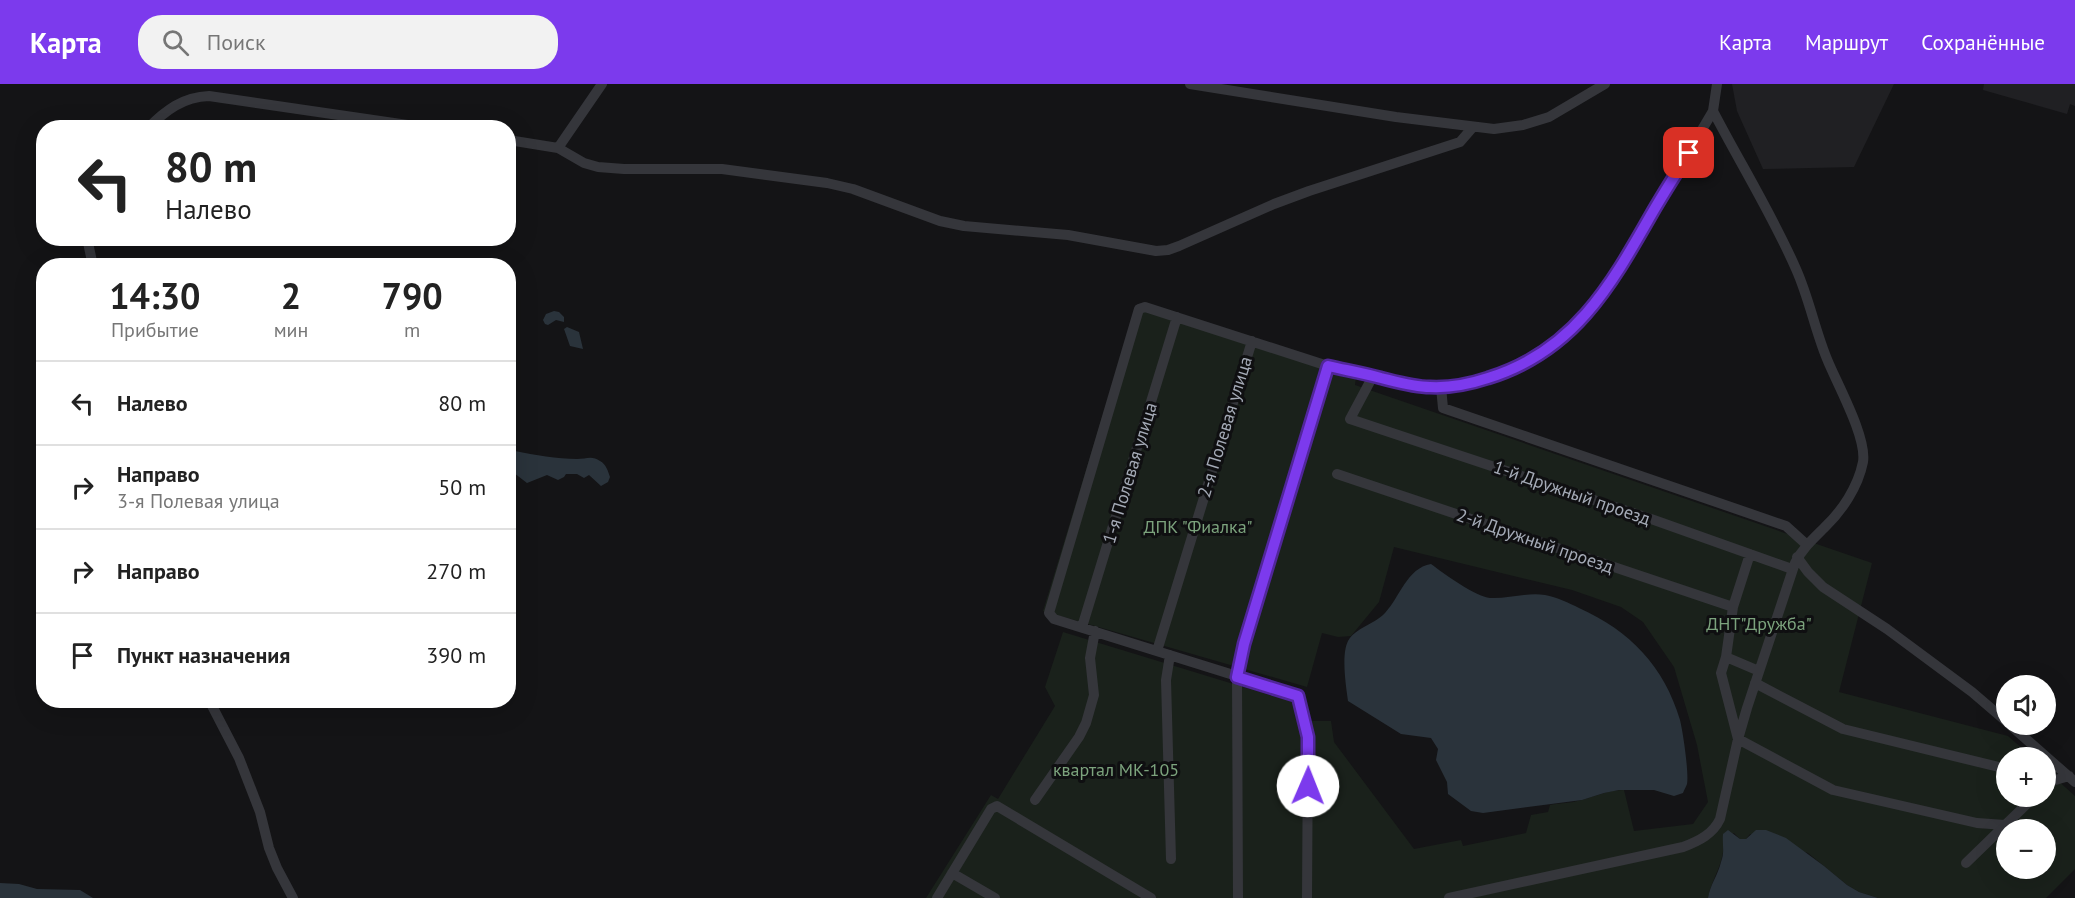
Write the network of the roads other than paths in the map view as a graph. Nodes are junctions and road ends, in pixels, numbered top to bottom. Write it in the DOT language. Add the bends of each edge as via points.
graph roads {
  1 [pos="602,84"];
  2 [pos="1190,84"];
  3 [pos="1605,84"];
  4 [pos="1717,84"];
  5 [pos="1713,111"];
  6 [pos="157,120"];
  7 [pos="373,120"];
  8 [pos="1473,127"];
  9 [pos="516,141"];
  10 [pos="558,148"];
  11 [pos="1177,317"];
  12 [pos="1252,341"];
  13 [pos="1328,366"];
  14 [pos="1373,376"];
  15 [pos="1441,387"];
  16 [pos="1337,474"];
  17 [pos="1807,545"];
  18 [pos="1750,554"];
  19 [pos="1797,557"];
  20 [pos="1792,569"];
  21 [pos="1733,607"];
  22 [pos="1082,627"];
  23 [pos="1095,631"];
  24 [pos="1157,651"];
  25 [pos="1170,655"];
  26 [pos="1726,657"];
  27 [pos="1759,671"];
  28 [pos="1237,677"];
  29 [pos="1755,683"];
  30 [pos="213,708"];
  31 [pos="1996,713"];
  32 [pos="2022,735"];
  33 [pos="1737,740"];
  34 [pos="1996,765"];
  35 [pos="2072,779"];
  36 [pos="2056,781"];
  37 [pos="1035,800"];
  38 [pos="2024,807"];
  39 [pos="2011,819"];
  40 [pos="1996,824"];
  41 [pos="1996,834"];
  42 [pos="1171,859"];
  43 [pos="1966,863"];
  44 [pos="952,873"];
  45 [pos="293,898"];
  46 [pos="937,898"];
  47 [pos="995,898"];
  48 [pos="1151,898"];
  49 [pos="1238,898"];
  50 [pos="1307,898"];
  51 [pos="1449,898"];
  1 -- 10 [label="street"];
  2 -- 8 [label="street"];
  3 -- 8 [label="street" via="1538,122 1502,128"];
  4 -- 5 [label="street"];
  5 -- 15 [label="street" via="1614,279 1577,325 1520,367 1474,382"];
  5 -- 17 [label="street" via="1796,269 1863,447 1860,471 1845,503"];
  6 -- 7 [label="street" via="182,101 208,96"];
  8 -- 10 [label="street" via="1460,142 1309,191 1179,246 1156,251 1068,235 964,226 827,183 722,169 598,167"];
  9 -- 10 [label="street"];
  11 -- 12 [label="street"];
  11 -- 22 [label="street, 1-я Полевая улица"];
  11 -- 22 [label="street" via="1145,307 1139,309 1048,609 1054,619"];
  12 -- 13 [label="street"];
  12 -- 24 [label="street, 2-я Полевая улица"];
  13 -- 14 [label="street"];
  13 -- 28 [label="street"];
  14 -- 15 [label="street"];
  14 -- 18 [label="street, 1-й Дружный проезд" via="1350,419"];
  15 -- 17 [label="street" via="1443,408 1786,526"];
  16 -- 21 [label="street, 2-й Дружный проезд"];
  17 -- 19 [label="street"];
  18 -- 20 [label="street, 1-й Дружный проезд"];
  18 -- 21 [label="street"];
  19 -- 20 [label="street"];
  19 -- 31 [label="street" via="1823,587 1887,629"];
  20 -- 27 [label="street"];
  21 -- 26 [label="street"];
  22 -- 23 [label="street"];
  23 -- 24 [label="street"];
  23 -- 37 [label="street" via="1090,658 1094,695 1086,723"];
  24 -- 25 [label="street"];
  25 -- 28 [label="street"];
  25 -- 42 [label="street" via="1166,680"];
  26 -- 27 [label="street"];
  26 -- 33 [label="street" via="1721,678"];
  27 -- 29 [label="street"];
  28 -- 49 [label="street"];
  28 -- 50 [label="street" via="1298,696 1308,737"];
  29 -- 33 [label="street"];
  29 -- 34 [label="street" via="1844,729"];
  30 -- 45 [label="street" via="239,758 261,812 269,848"];
  32 -- 35 [label="street"];
  33 -- 40 [label="street" via="1833,790"];
  33 -- 51 [label="street" via="1718,823 1707,835 1683,847"];
  35 -- 36 [label="street"];
  38 -- 39 [label="street"];
  41 -- 43 [label="street"];
  44 -- 46 [label="street"];
  44 -- 47 [label="street"];
  44 -- 48 [label="street" via="990,809 1000,806"];
}
